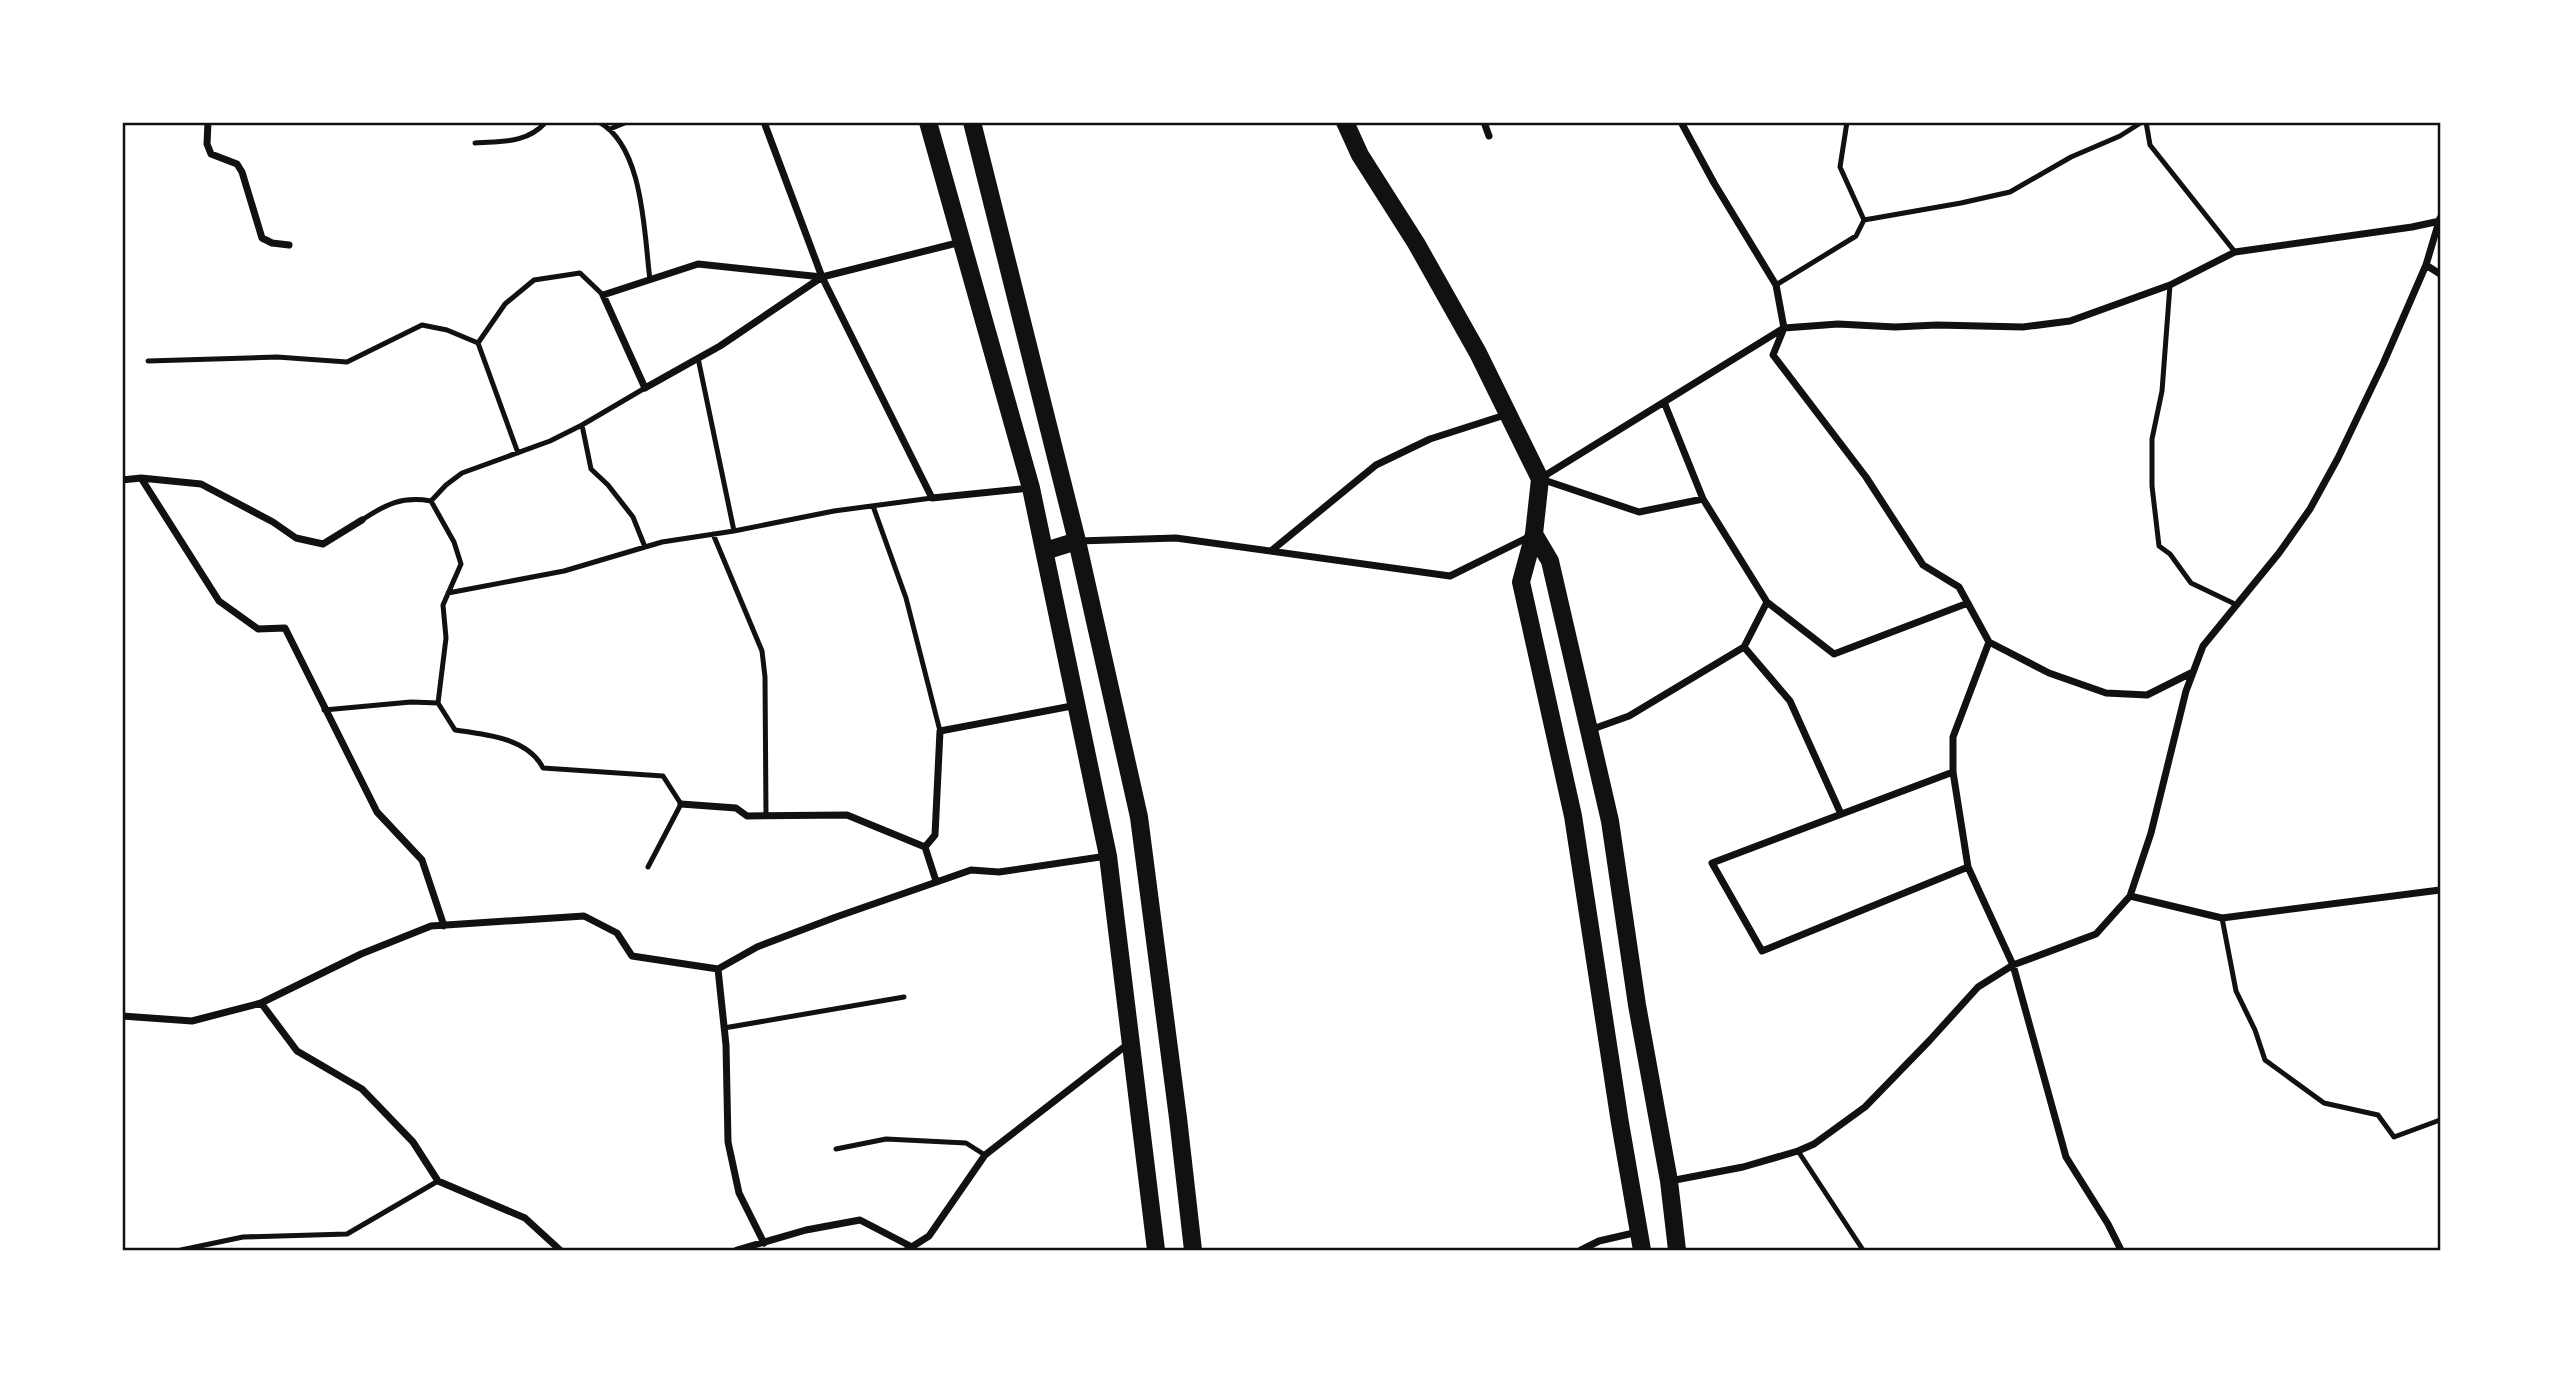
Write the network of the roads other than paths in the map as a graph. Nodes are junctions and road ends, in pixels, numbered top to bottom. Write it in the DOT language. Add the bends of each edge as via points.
graph roads {
  1 [pos="208,122"];
  2 [pos="546,122"];
  3 [pos="599,122"];
  4 [pos="627,122"];
  5 [pos="764,122"];
  6 [pos="928,122"];
  7 [pos="972,122"];
  8 [pos="1345,122"];
  9 [pos="1484,122"];
  10 [pos="1681,122"];
  11 [pos="1847,122"];
  12 [pos="2144,122"];
  13 [pos="610,129"];
  14 [pos="1489,136"];
  15 [pos="475,143"];
  16 [pos="1864,220"];
  17 [pos="2440,220"];
  18 [pos="961,242"];
  19 [pos="289,246"];
  20 [pos="2235,252"];
  21 [pos="2426,265"];
  22 [pos="2441,274"];
  23 [pos="822,277"];
  24 [pos="650,280"];
  25 [pos="1776,285"];
  26 [pos="2170,285"];
  27 [pos="603,295"];
  28 [pos="1784,328"];
  29 [pos="478,343"];
  30 [pos="698,358"];
  31 [pos="148,360"];
  32 [pos="645,388"];
  33 [pos="1664,402"];
  34 [pos="1508,414"];
  35 [pos="582,425"];
  36 [pos="518,453"];
  37 [pos="141,478"];
  38 [pos="1540,479"];
  39 [pos="122,480"];
  40 [pos="1031,488"];
  41 [pos="932,498"];
  42 [pos="1703,499"];
  43 [pos="431,501"];
  44 [pos="873,506"];
  45 [pos="362,520"];
  46 [pos="734,531"];
  47 [pos="713,534"];
  48 [pos="1534,534"];
  49 [pos="1077,541"];
  50 [pos="645,547"];
  51 [pos="1045,551"];
  52 [pos="1271,551"];
  53 [pos="448,593"];
  54 [pos="1767,602"];
  55 [pos="1968,603"];
  56 [pos="2237,604"];
  57 [pos="1989,642"];
  58 [pos="1744,647"];
  59 [pos="2194,671"];
  60 [pos="438,703"];
  61 [pos="1077,705"];
  62 [pos="324,710"];
  63 [pos="1590,730"];
  64 [pos="940,732"];
  65 [pos="1953,772"];
  66 [pos="681,804"];
  67 [pos="1841,814"];
  68 [pos="766,815"];
  69 [pos="925,847"];
  70 [pos="1108,856"];
  71 [pos="648,867"];
  72 [pos="1968,867"];
  73 [pos="936,881"];
  74 [pos="2441,890"];
  75 [pos="2130,895"];
  76 [pos="2222,918"];
  77 [pos="444,926"];
  78 [pos="2012,965"];
  79 [pos="718,969"];
  80 [pos="904,997"];
  81 [pos="261,1003"];
  82 [pos="122,1016"];
  83 [pos="724,1028"];
  84 [pos="1131,1041"];
  85 [pos="2441,1120"];
  86 [pos="836,1149"];
  87 [pos="1798,1151"];
  88 [pos="985,1155"];
  89 [pos="438,1181"];
  90 [pos="1669,1181"];
  91 [pos="1638,1232"];
  92 [pos="764,1243"];
  93 [pos="910,1249"];
  94 [pos="181,1251"];
  95 [pos="560,1251"];
  96 [pos="737,1251"];
  97 [pos="1156,1251"];
  98 [pos="1193,1251"];
  99 [pos="1581,1251"];
  100 [pos="1642,1251"];
  101 [pos="1677,1251"];
  102 [pos="1863,1251"];
  103 [pos="2121,1251"];
  1 -- 19 [label="street" via="211,154 237,164 243,172 262,238"];
  2 -- 15 [label="lane" via="522,140"];
  3 -- 13 [label="lane"];
  4 -- 13 [label="lane"];
  5 -- 23 [label="street"];
  6 -- 18 [label="main road"];
  7 -- 49 [label="main road"];
  8 -- 34 [label="main road" via="1478,353"];
  9 -- 14 [label="street"];
  10 -- 25 [label="street"];
  11 -- 16 [label="lane" via="1840,167"];
  12 -- 16 [label="lane" via="2010,192"];
  12 -- 20 [label="lane" via="2150,145"];
  13 -- 24 [label="lane" via="627,153 638,187"];
  16 -- 25 [label="lane" via="1856,236"];
  17 -- 20 [label="street"];
  17 -- 21 [label="street"];
  18 -- 23 [label="street"];
  18 -- 40 [label="main road"];
  20 -- 26 [label="street"];
  21 -- 22 [label="street"];
  21 -- 56 [label="street" via="2383,364 2310,509"];
  23 -- 24 [label="street" via="698,264"];
  23 -- 30 [label="street"];
  23 -- 41 [label="street"];
  24 -- 27 [label="street"];
  25 -- 28 [label="street"];
  26 -- 28 [label="street" via="2070,321 2023,327 1838,324"];
  26 -- 56 [label="lane" via="2162,391 2152,439 2159,546 2191,583"];
  27 -- 29 [label="lane" via="580,273 534,280 505,304"];
  27 -- 32 [label="street"];
  28 -- 33 [label="street"];
  28 -- 55 [label="street" via="1773,355 1866,477 1923,565 1959,586"];
  29 -- 31 [label="lane" via="422,325 347,362 277,357"];
  29 -- 36 [label="lane"];
  30 -- 32 [label="street"];
  30 -- 46 [label="lane"];
  32 -- 35 [label="lane"];
  33 -- 38 [label="street"];
  33 -- 42 [label="street"];
  34 -- 38 [label="main road"];
  34 -- 52 [label="street" via="1430,439 1377,465"];
  35 -- 36 [label="lane"];
  35 -- 50 [label="lane" via="590,469 633,517"];
  36 -- 43 [label="lane" via="462,473"];
  37 -- 39 [label="street"];
  37 -- 45 [label="street" via="201,484 296,538 323,544"];
  37 -- 62 [label="street" via="219,601 258,629 285,628"];
  38 -- 42 [label="street" via="1639,512"];
  38 -- 48 [label="main road"];
  40 -- 41 [label="street"];
  40 -- 51 [label="main road"];
  41 -- 44 [label="lane"];
  42 -- 54 [label="street"];
  43 -- 45 [label="lane" via="411,497"];
  43 -- 53 [label="lane" via="461,564"];
  44 -- 46 [label="lane"];
  44 -- 64 [label="lane" via="906,598"];
  46 -- 47 [label="lane"];
  47 -- 50 [label="lane"];
  47 -- 68 [label="lane" via="762,651"];
  48 -- 52 [label="street" via="1450,576"];
  48 -- 63 [label="main road" via="1550,561"];
  48 -- 91 [label="main road" via="1521,582 1573,816"];
  49 -- 51 [label="main road"];
  49 -- 52 [label="street" via="1175,538"];
  49 -- 98 [label="main road" via="1139,817"];
  50 -- 53 [label="lane" via="564,571"];
  51 -- 61 [label="main road"];
  53 -- 60 [label="lane" via="443,605 446,638"];
  54 -- 55 [label="street" via="1834,654"];
  54 -- 58 [label="street"];
  55 -- 57 [label="street"];
  56 -- 59 [label="street" via="2203,646"];
  57 -- 59 [label="street" via="2049,673 2106,693 2147,695"];
  57 -- 65 [label="street" via="1953,737"];
  58 -- 63 [label="street" via="1629,716"];
  58 -- 67 [label="street" via="1790,701"];
  59 -- 75 [label="street"];
  60 -- 62 [label="lane"];
  60 -- 66 [label="lane" via="455,730 497,736 537,756 543,768 663,776"];
  61 -- 64 [label="street"];
  61 -- 70 [label="main road"];
  62 -- 77 [label="street" via="377,812 422,860"];
  63 -- 90 [label="main road" via="1610,821"];
  64 -- 69 [label="street" via="935,835"];
  65 -- 67 [label="street"];
  65 -- 72 [label="street"];
  66 -- 68 [label="street"];
  66 -- 71 [label="lane"];
  67 -- 72 [label="street" via="1712,863 1762,951"];
  68 -- 69 [label="street" via="847,815"];
  69 -- 73 [label="street"];
  70 -- 73 [label="street" via="999,872 971,870"];
  70 -- 84 [label="main road"];
  72 -- 78 [label="street"];
  73 -- 79 [label="street" via="757,947"];
  74 -- 76 [label="street"];
  75 -- 76 [label="street"];
  75 -- 78 [label="street" via="2096,934"];
  76 -- 85 [label="lane" via="2236,991 2265,1060 2324,1103 2378,1115 2395,1137"];
  77 -- 79 [label="street" via="584,916 617,933 632,956"];
  77 -- 81 [label="street" via="431,926 362,954"];
  78 -- 87 [label="street" via="1978,987 1865,1107"];
  78 -- 103 [label="street" via="2066,1157"];
  79 -- 83 [label="street"];
  80 -- 83 [label="lane"];
  81 -- 82 [label="street" via="192,1021"];
  81 -- 89 [label="street" via="296,1051 362,1089 413,1142"];
  83 -- 92 [label="street" via="728,1142 739,1193"];
  84 -- 88 [label="street"];
  84 -- 97 [label="main road"];
  86 -- 88 [label="lane" via="886,1139 966,1143"];
  87 -- 90 [label="street"];
  87 -- 102 [label="lane"];
  88 -- 93 [label="street" via="929,1236"];
  89 -- 94 [label="lane" via="347,1234 243,1237"];
  89 -- 95 [label="street" via="525,1218"];
  90 -- 101 [label="main road"];
  91 -- 99 [label="street" via="1599,1241"];
  91 -- 100 [label="main road"];
  92 -- 93 [label="street" via="860,1220"];
  92 -- 96 [label="street"];
}
